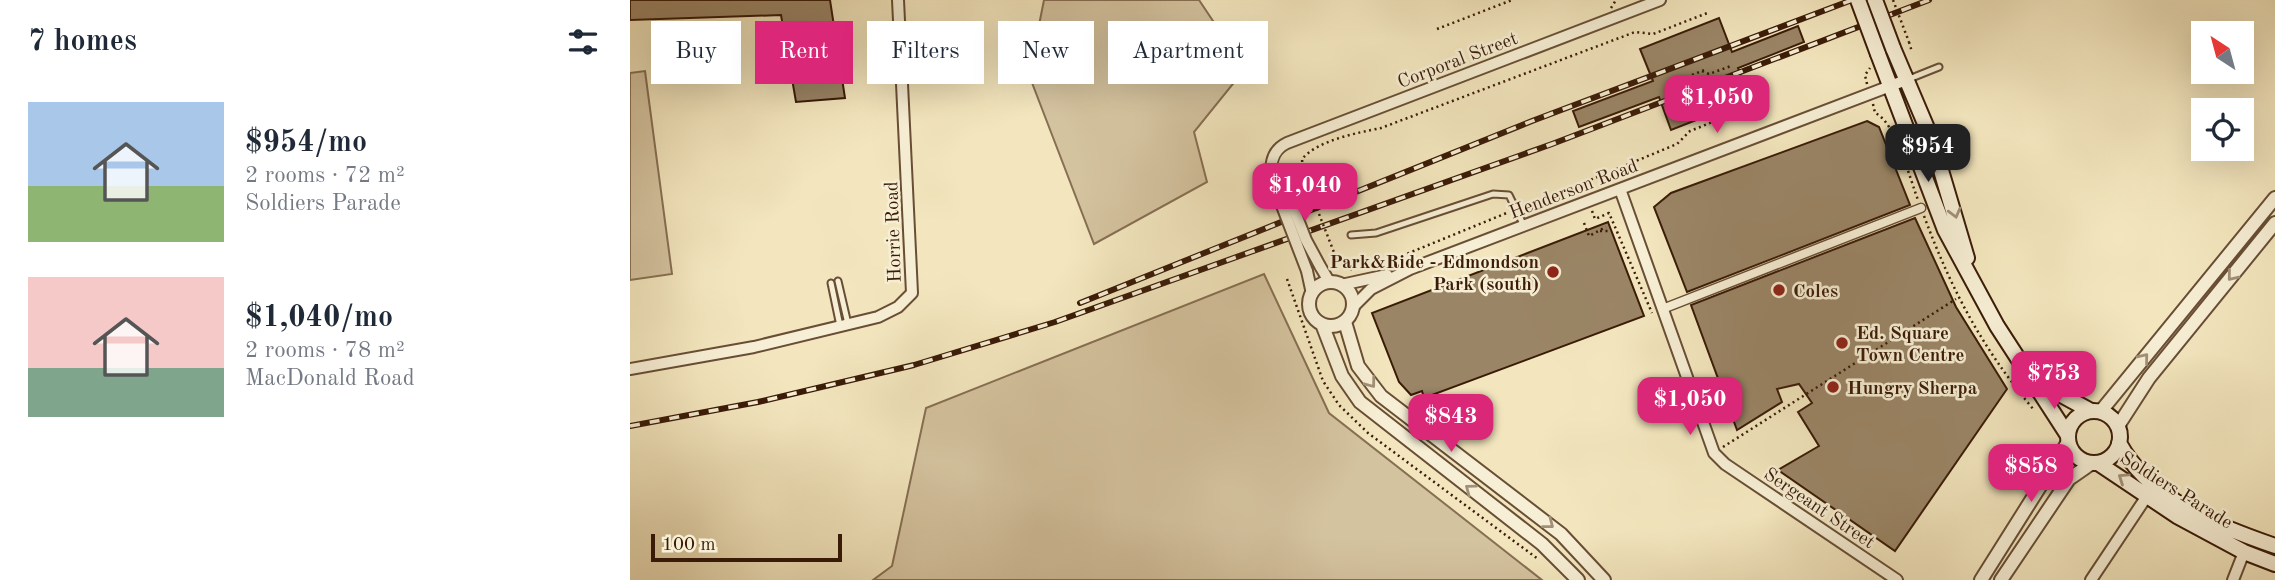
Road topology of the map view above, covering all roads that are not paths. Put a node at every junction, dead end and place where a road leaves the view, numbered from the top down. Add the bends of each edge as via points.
1 (898, 0) edge
2 (1660, 0) edge
3 (1858, 0) edge
4 (1875, 0) edge
5 (1644, 3) edge
6 (1940, 67) dead end
7 (1906, 80) junction
8 (1890, 86) junction
9 (1279, 183) junction
10 (1620, 189) junction
11 (2273, 202) edge
12 (1921, 208) dead end
13 (2275, 223) edge
14 (1524, 226) junction
15 (1351, 235) dead end
16 (1410, 269) junction
17 (1972, 280) junction
18 (838, 281) dead end
19 (831, 283) dead end
20 (1336, 284) junction
21 (1312, 295) junction
22 (1352, 308) junction
23 (1665, 308) junction
24 (1345, 321) junction
25 (1322, 324) junction
26 (844, 325) junction
27 (630, 369) edge
28 (2035, 380) junction
29 (2095, 411) junction
30 (2118, 426) junction
31 (2068, 438) junction
32 (2119, 443) junction
33 (2095, 463) junction
34 (2147, 496) junction
35 (2199, 515) junction
36 (2275, 546) edge
37 (2244, 552) junction
38 (2275, 564) edge
39 (1578, 580) edge
40 (1604, 580) edge
41 (1897, 580) edge
42 (1981, 580) edge
43 (2001, 580) edge
44 (2091, 580) edge
45 (2233, 580) edge

1 - 26 street, Horrie Road via 912,293 878,317
2 - 5 street, Corporal Street
3 - 8 main road, bridge
4 - 7 main road, bridge
5 - 9 street, Corporal Street via 1281,145 1273,158
6 - 7 lane
7 - 8 street, Henderson Road
7 -> 17 main road via 1940,163
8 - 10 street, Henderson Road
8 - 17 main road via 1945,230
9 - 20 street, bridge via 1320,266
9 - 21 street, bridge
10 - 14 street, Henderson Road
10 - 23 street
29 -> 11 street
12 - 23 street
13 -> 30 street via 2149,378
14 - 15 lane via 1509,195 1493,194 1376,233
14 - 16 street, Henderson Road
16 - 20 street, Henderson Road
16 - 22 street, Henderson Road via 1371,289
17 - 28 main road
18 - 26 lane
19 - 26 lane
20 - 21 street via 1321,285
20 - 22 street via 1352,297
21 - 25 street via 1310,309
22 - 24 street
23 - 41 street, Sergeant Street via 1676,352 1714,453
24 - 25 street via 1334,326
24 -> 40 street via 1359,366 1381,396 1561,534
39 -> 25 street via 1542,544 1371,413 1342,376
26 - 27 street, Horrie Road
28 - 29 main road
28 - 31 main road
29 - 30 main road via 2113,418
29 - 31 main road via 2074,419
30 - 32 main road
31 - 33 main road via 2077,457
31 - 42 street
32 - 33 main road via 2112,456
32 - 35 main road, Soldiers Parade via 2137,470
34 -> 33 main road, Soldiers Parade
33 - 43 street via 2069,479
34 - 37 main road, Soldiers Parade
34 - 44 street
35 - 36 main road, Soldiers Parade
35 - 37 main road via 2208,526 2241,540
37 - 38 main road, Soldiers Parade
37 - 45 street

